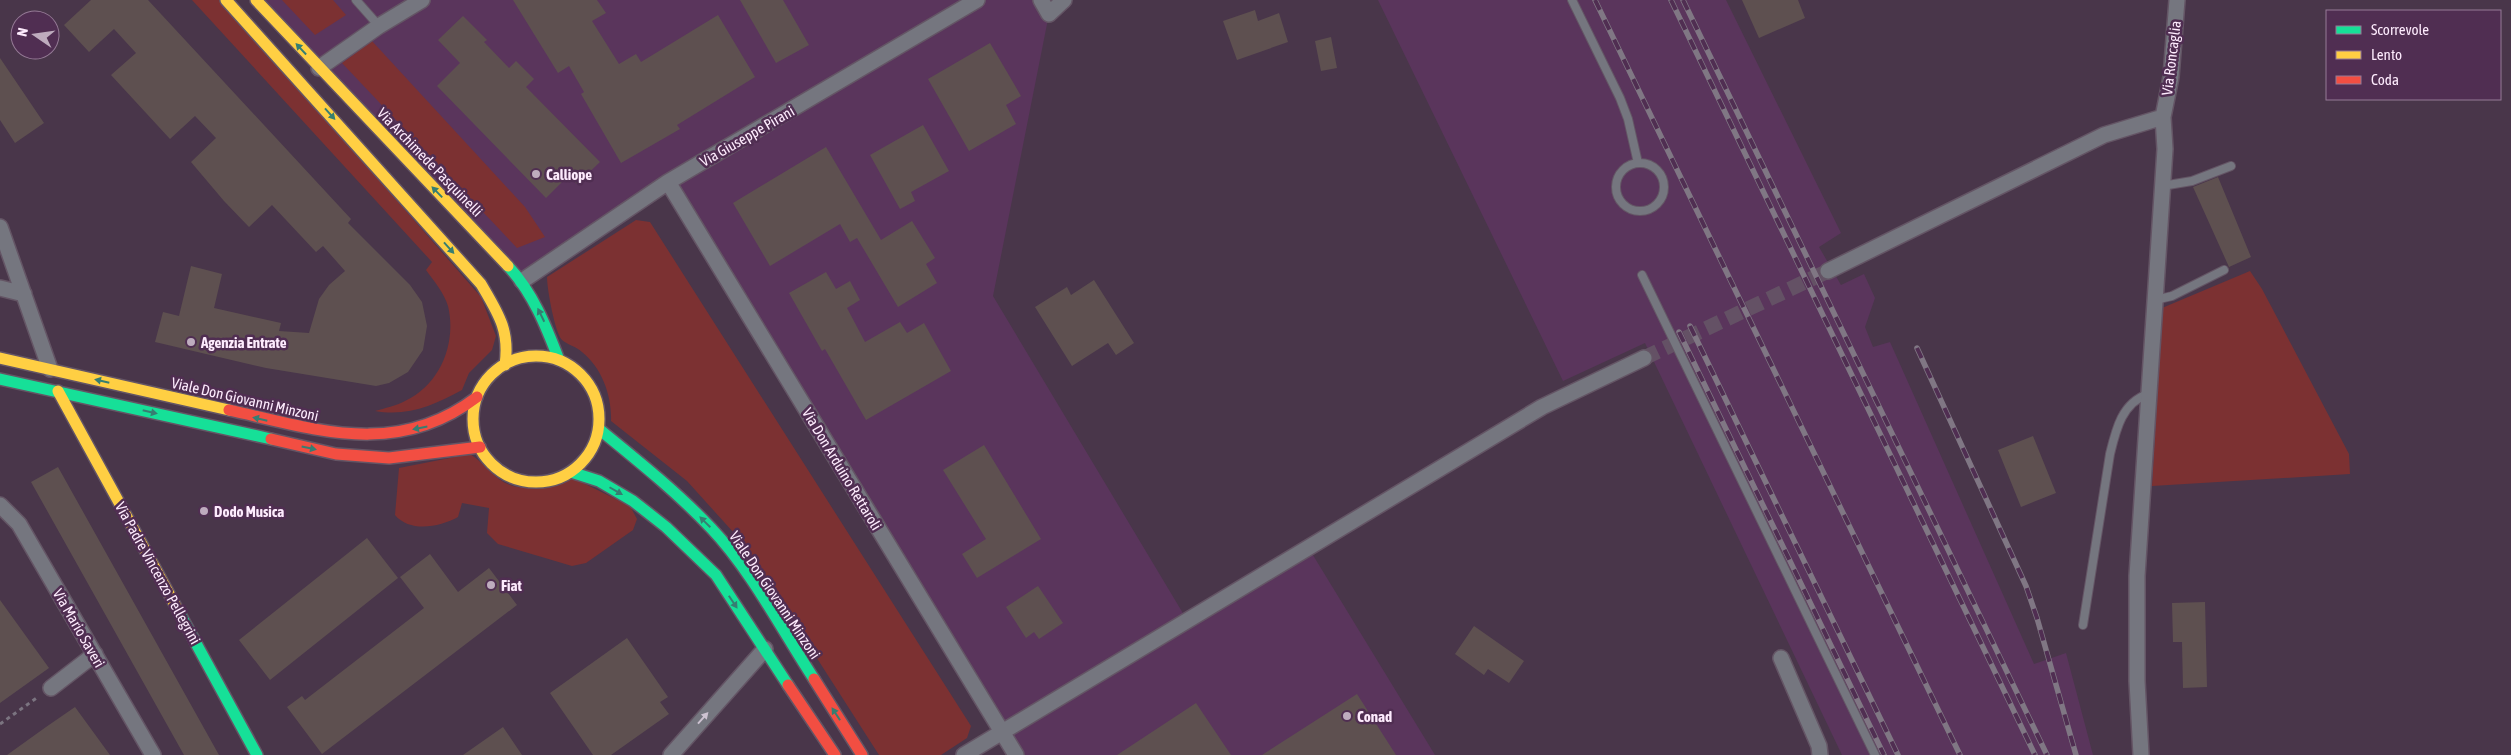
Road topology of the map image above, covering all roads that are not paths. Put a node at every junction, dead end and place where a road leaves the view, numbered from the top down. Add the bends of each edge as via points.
1 (226, 0) edge
2 (256, 0) edge
3 (356, 0) edge
4 (422, 0) edge
5 (977, 0) edge
6 (1041, 0) edge
7 (1064, 0) edge
8 (1572, 0) edge
9 (2177, 0) edge
10 (379, 26) junction
11 (320, 68) junction
12 (2163, 117) junction
13 (1638, 163) junction
14 (2231, 166) dead end
15 (668, 182) junction
16 (2162, 186) junction
17 (0, 227) edge
18 (2224, 270) dead end
19 (1828, 271) tunnel mouth
20 (1642, 275) dead end
21 (522, 281) junction
22 (0, 288) edge
23 (24, 294) junction
24 (2154, 300) junction
25 (0, 358) edge
26 (1644, 358) tunnel mouth
27 (559, 360) junction
28 (504, 365) junction
29 (50, 369) junction
30 (0, 378) edge
31 (58, 391) junction
32 (2148, 394) junction
33 (477, 397) junction
34 (599, 429) junction
35 (480, 447) junction
36 (571, 472) junction
37 (0, 506) edge
38 (2083, 625) dead end
39 (765, 649) junction
40 (95, 654) junction
41 (1781, 658) dead end
42 (51, 688) road end
43 (1002, 732) junction
44 (153, 755) edge
45 (257, 755) edge
46 (671, 755) edge
47 (835, 755) edge
48 (862, 755) edge
49 (964, 755) edge
50 (1016, 755) edge
51 (1820, 755) edge
52 (1875, 755) edge
53 (2142, 755) edge

1 -> 28 main road via 481,284 503,320 508,344
11 -> 2 main road, Via Archimede Pasquinelli
3 - 10 lane
4 - 10 street
5 - 15 street, Via Giuseppe Pirani
6 - 7 street via 1049,14
8 - 13 lane via 1620,98
9 - 12 street, Via Roncaglia via 2171,77
10 - 11 street
21 -> 11 main road, Via Archimede Pasquinelli
12 - 16 street, Via Roncaglia
12 - 19 street via 2104,136
13 - 13 lane via 1623,170 1616,185 1620,201 1626,207 1642,211 1657,204 1663,181 1654,168
14 - 16 lane via 2192,181
15 - 21 street, Via Giuseppe Pirani
15 - 43 street, Via Don Arduino Rettaroli
16 - 24 street, Via Roncaglia
17 - 23 street
18 - 24 lane via 2172,296
20 - 52 lane
27 -> 21 main road, Via Archimede Pasquinelli via 542,316
22 - 23 street
23 - 29 street
24 - 32 street, Via Roncaglia
25 - 29 main road, Viale Don Giovanni Minzoni
26 - 43 street via 1542,407
27 - 28 main road, Viale Don Giovanni Minzoni via 532,356
27 - 34 main road, Viale Don Giovanni Minzoni via 578,372 591,388 599,408
28 - 33 main road, Viale Don Giovanni Minzoni via 488,379
33 -> 29 main road, Viale Don Giovanni Minzoni via 459,413 432,426 394,434 359,435 288,425
30 - 31 main road
31 -> 35 main road via 336,454 389,458
31 - 45 main road, Via Padre Vincenzo Pellegrini
32 - 38 lane via 2127,406 2115,434
32 - 53 street, Via Roncaglia via 2137,605 2137,681
33 - 35 main road, Viale Don Giovanni Minzoni via 473,422
34 - 36 main road, Viale Don Giovanni Minzoni via 589,454
48 -> 34 main road, Viale Don Giovanni Minzoni via 740,564 717,535 681,499
35 - 36 main road, Viale Don Giovanni Minzoni via 492,465 523,481 552,481
36 -> 39 main road via 599,481 633,501 666,527 716,575
37 - 40 street, Via Mario Saveri via 19,524
46 -> 39 street
39 - 47 main road
40 - 42 street
40 - 44 street, Via Mario Saveri
41 - 51 street
43 - 49 street
43 - 50 street, Via Don Arduino Rettaroli

